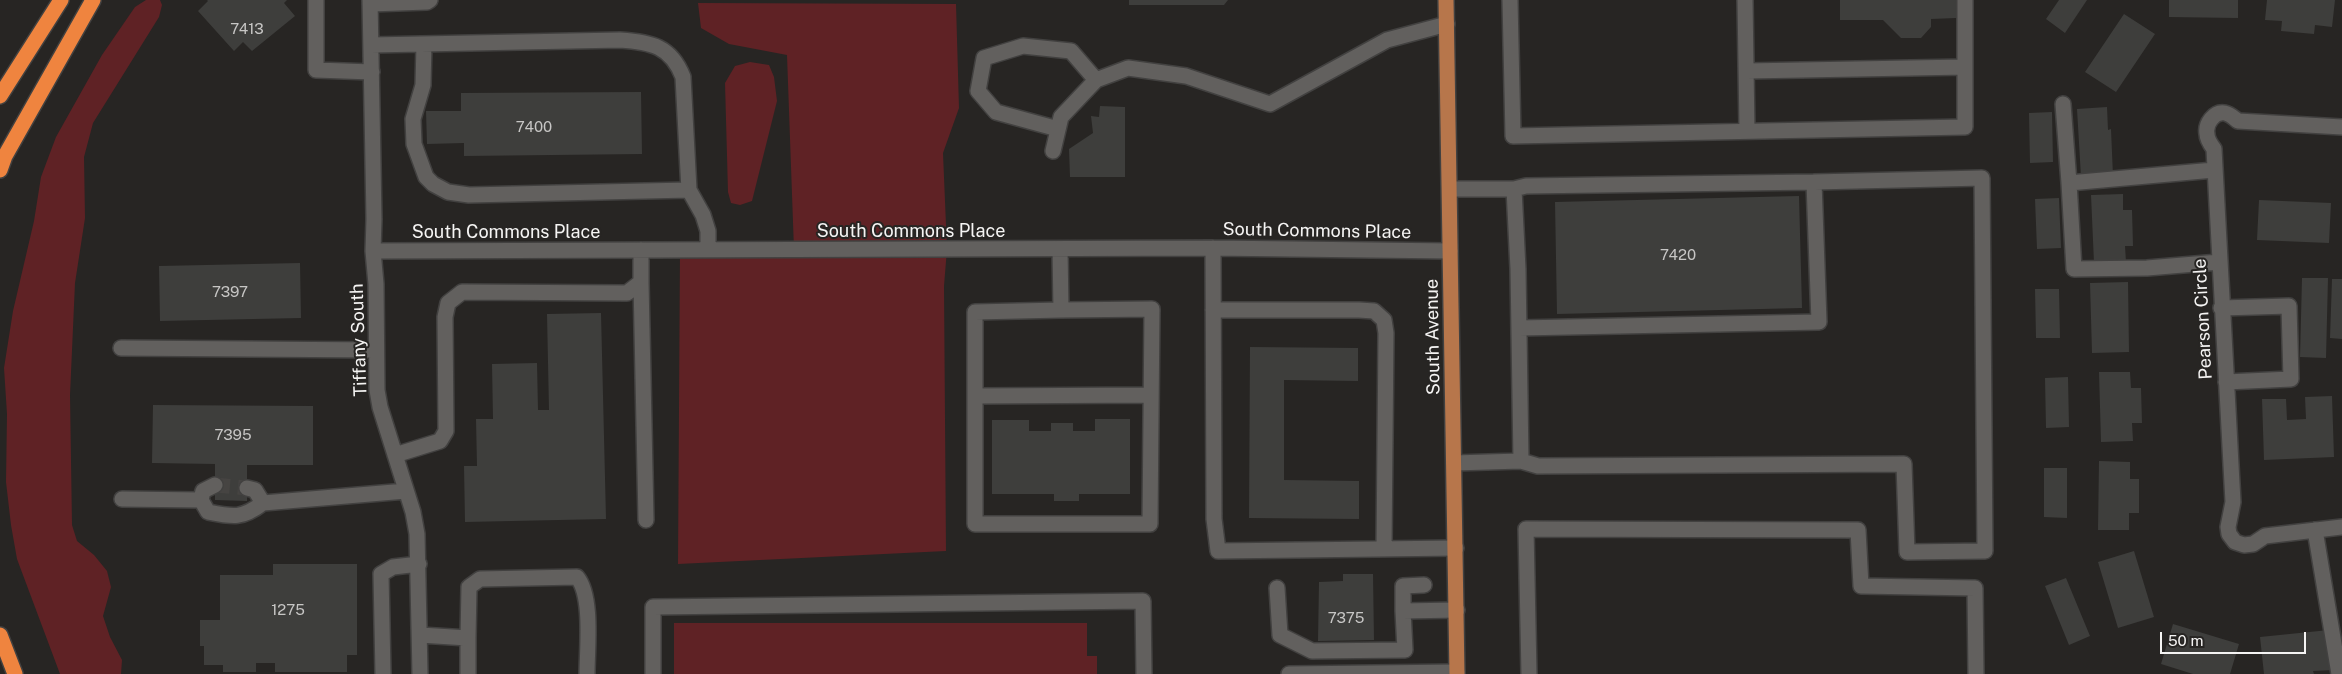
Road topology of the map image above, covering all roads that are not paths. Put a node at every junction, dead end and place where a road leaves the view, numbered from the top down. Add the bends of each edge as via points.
1 (60, 0) edge
2 (92, 0) edge
3 (316, 0) edge
4 (430, 0) edge
5 (1446, 0) edge
6 (1510, 0) edge
7 (1745, 0) edge
8 (1965, 0) edge
9 (370, 2) edge
10 (1447, 24) junction
11 (424, 44) junction
12 (371, 45) junction
13 (1965, 67) junction
14 (1746, 71) junction
15 (372, 72) junction
16 (1096, 80) junction
17 (0, 96) edge
18 (2063, 104) dead end
19 (2342, 128) edge
20 (1058, 129) junction
21 (1747, 131) junction
22 (1053, 151) dead end
23 (0, 170) edge
24 (2214, 170) junction
25 (1814, 182) junction
26 (2069, 183) junction
27 (1450, 188) junction
28 (689, 190) junction
29 (1514, 190) junction
30 (1213, 248) junction
31 (1060, 249) junction
32 (641, 250) junction
33 (708, 250) junction
34 (372, 251) junction
35 (1450, 251) junction
36 (2219, 262) junction
37 (641, 282) junction
38 (2222, 308) junction
39 (1061, 310) junction
40 (1213, 310) junction
41 (1519, 328) junction
42 (121, 348) dead end
43 (376, 350) junction
44 (2226, 382) junction
45 (1151, 394) junction
46 (975, 396) junction
47 (395, 455) junction
48 (1521, 461) junction
49 (1454, 462) junction
50 (214, 485) dead end
51 (247, 488) tunnel mouth
52 (406, 491) junction
53 (122, 499) dead end
54 (201, 500) junction
55 (263, 503) junction
56 (646, 520) dead end
57 (2342, 527) edge
58 (2316, 530) junction
59 (1456, 548) junction
60 (1384, 549) junction
61 (419, 564) junction
62 (1424, 585) dead end
63 (1278, 588) dead end
64 (1457, 610) junction
65 (1403, 611) junction
66 (420, 634) junction
67 (0, 635) edge
68 (468, 638) junction
69 (1457, 673) edge
70 (15, 674) edge
71 (383, 674) edge
72 (420, 674) edge
73 (468, 674) edge
74 (587, 674) edge
75 (653, 674) edge
76 (1144, 674) edge
77 (1289, 674) edge
78 (1529, 674) edge
79 (1976, 674) edge
80 (2339, 674) edge

1 - 17 highway
2 - 23 highway
3 - 15 street via 316,70
4 - 9 street
5 - 10 main road, South Avenue
6 - 21 street via 1513,136
7 - 14 street
8 - 13 street
9 - 12 street, Tiffany South
10 - 16 street via 1387,40 1270,104 1186,76 1128,68
10 - 27 main road, South Avenue
11 - 12 street
11 - 28 street via 620,40 642,42 666,52 676,60 683,77
11 - 28 street via 422,85 413,118 414,144 426,176 433,184 448,192 469,195
12 - 15 street, Tiffany South
13 - 14 street
13 - 21 street via 1965,127
14 - 21 street
15 - 34 street, Tiffany South
16 - 20 street via 1061,117
16 - 20 street via 1071,52 1023,46 984,58 978,91 996,112
18 - 26 street
19 - 24 street, Pearson Circle via 2238,121 2227,113 2220,113 2212,118 2206,135 2214,149
20 - 22 street
24 - 26 street
24 - 36 street, Pearson Circle
25 - 29 street via 1526,186
25 - 41 street via 1819,322
25 - 48 street via 1982,178 1985,551 1908,552 1904,464 1538,466
26 - 36 street via 2074,268 2147,268
27 - 29 street
27 - 35 main road, South Avenue
28 - 33 street via 703,215 708,231
29 - 41 street
30 - 31 street, South Commons Place
30 - 35 street, South Commons Place
30 - 40 street
31 - 33 street, South Commons Place
31 - 39 street
32 - 33 street, South Commons Place
32 - 34 street, South Commons Place
32 - 37 street
34 - 43 street, Tiffany South via 376,284
35 - 49 main road, South Avenue
36 - 38 street, Pearson Circle
37 - 47 street via 627,293 462,292 448,303 445,317 446,431 440,441
37 - 56 street
38 - 44 street, Pearson Circle
38 - 44 street via 2289,306 2291,379
39 - 45 street via 1152,309
39 - 46 street via 975,312
40 - 60 street via 1359,310 1374,311 1384,320
40 - 60 street via 1214,519 1218,551
41 - 48 street
42 - 43 street
43 - 47 street, Tiffany South via 380,408
44 - 58 street, Pearson Circle via 2232,502 2229,534 2244,546 2265,536
45 - 46 street
45 - 46 street via 1150,524 975,524
47 - 52 street, Tiffany South
48 - 49 street
49 - 59 main road, South Avenue
50 - 54 street via 203,491
51 - 55 street via 256,490
52 - 55 street
52 - 61 street, Tiffany South via 417,534
53 - 54 street
54 - 55 street via 208,512 231,516 248,514
57 - 58 street, Pearson Circle
58 - 80 street
59 - 60 street
59 - 64 main road, South Avenue
61 - 66 street, Tiffany South
61 - 71 street via 393,567 381,574
62 - 65 street via 1403,586
63 - 65 street via 1280,635 1312,651 1405,650
64 - 65 street
64 - 69 main road, South Avenue
66 - 68 street
66 - 72 street, Tiffany South
67 - 70 highway
68 - 73 street
68 - 74 street via 469,587 480,579 577,577 583,584 586,599
69 - 77 street
75 - 76 street via 653,607 1143,600
78 - 79 street via 1526,529 1858,530 1861,586 1975,588

